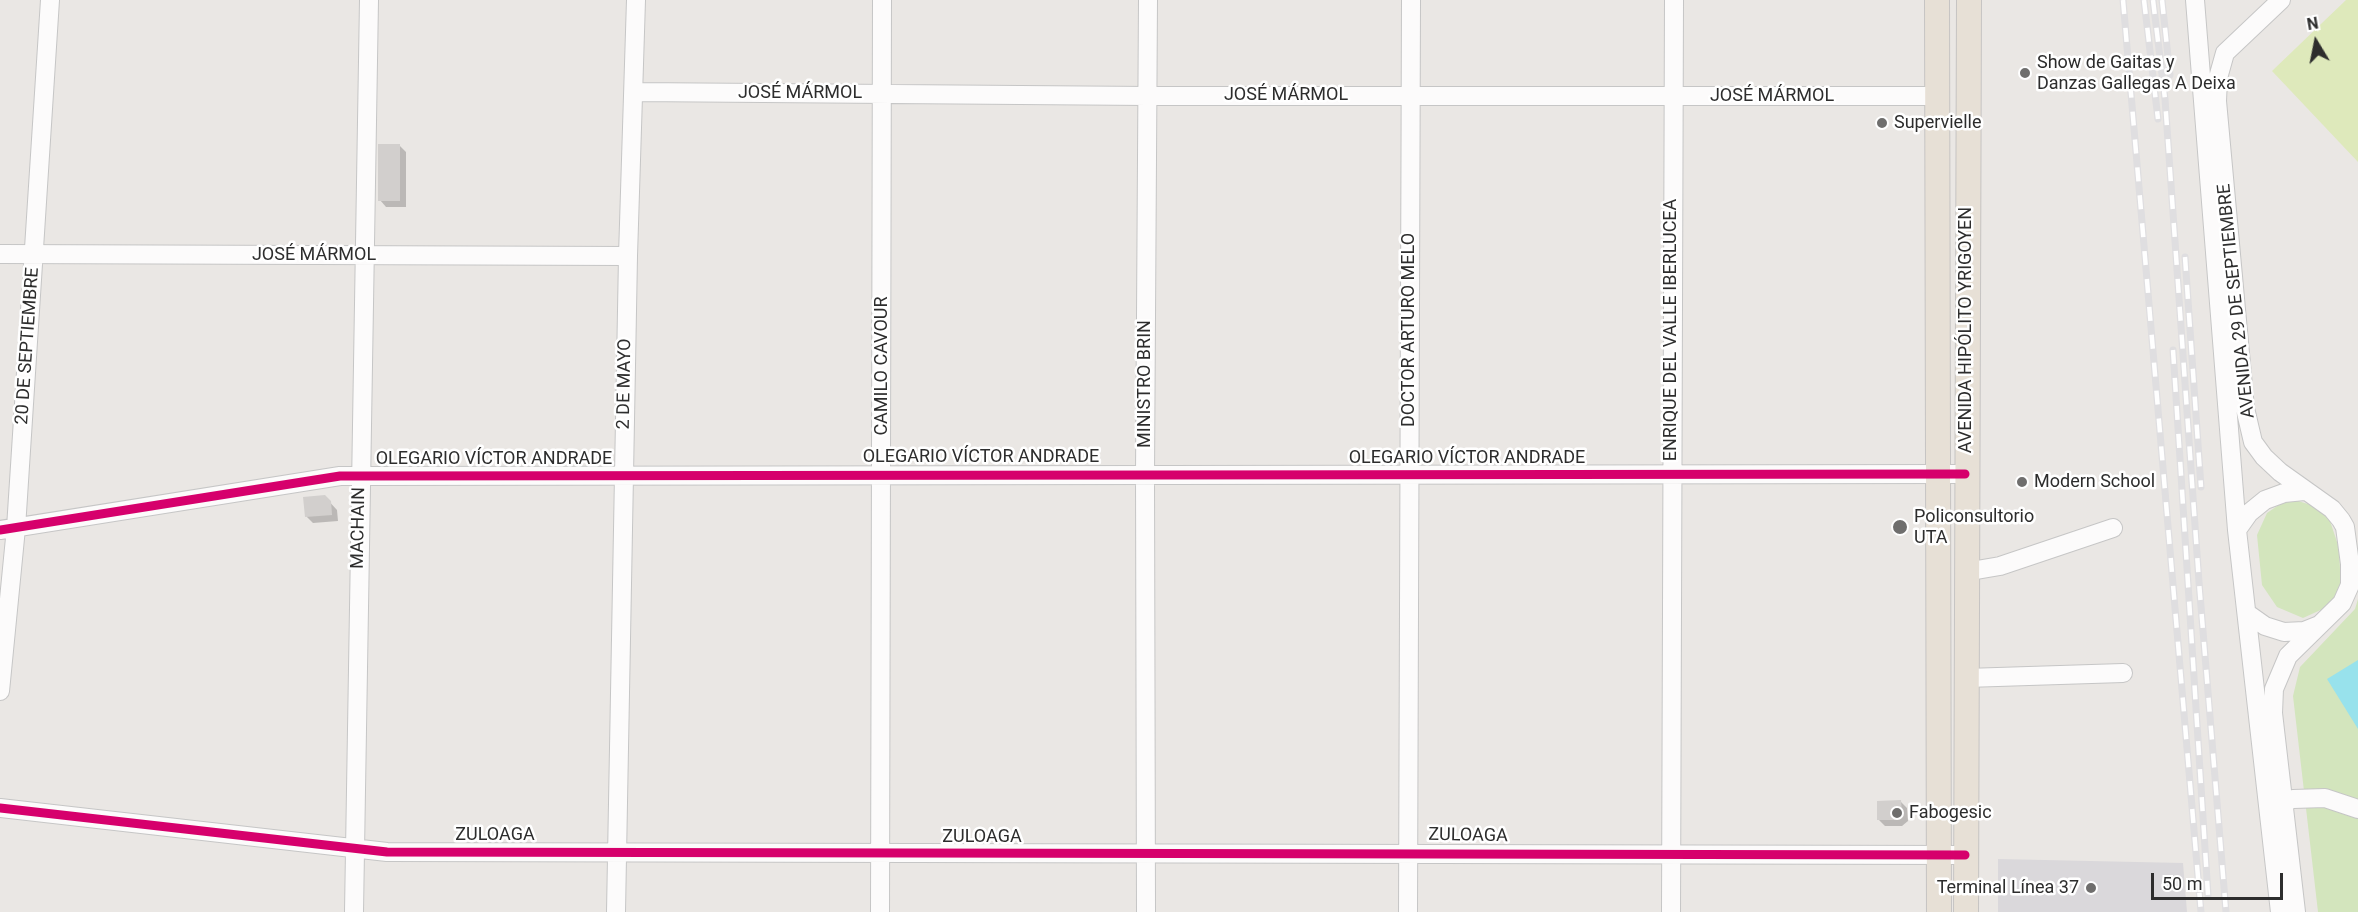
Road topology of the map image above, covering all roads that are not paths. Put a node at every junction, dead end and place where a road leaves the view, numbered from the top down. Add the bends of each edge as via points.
1 (50, 0) edge
2 (369, 0) edge
3 (636, 0) edge
4 (882, 0) edge
5 (1148, 0) edge
6 (1411, 0) edge
7 (1674, 0) edge
8 (1937, 0) edge
9 (1969, 0) edge
10 (2195, 0) edge
11 (2281, 0) edge
12 (2197, 29) junction
13 (2225, 53) junction
14 (635, 92) junction
15 (883, 93) junction
16 (1411, 94) junction
17 (1672, 95) junction
18 (1148, 96) junction
19 (1938, 96) junction
20 (0, 254) edge
21 (34, 254) junction
22 (364, 256) junction
23 (628, 256) junction
24 (882, 473) junction
25 (1408, 473) junction
26 (1937, 473) junction
27 (1145, 474) junction
28 (1965, 474) junction
29 (624, 475) junction
30 (1671, 475) junction
31 (360, 476) junction
32 (2304, 491) junction
33 (2113, 528) dead end
34 (8, 529) edge
35 (2238, 530) junction
36 (1965, 572) junction
37 (2248, 614) junction
38 (2324, 624) junction
39 (2123, 673) dead end
40 (1966, 678) junction
41 (0, 691) edge
42 (2284, 802) junction
43 (0, 808) edge
44 (2358, 809) edge
45 (356, 850) junction
46 (616, 851) junction
47 (1408, 852) junction
48 (880, 853) junction
49 (1145, 854) junction
50 (1671, 855) junction
51 (1965, 855) junction
52 (1938, 856) junction
53 (354, 912) edge
54 (616, 912) edge
55 (880, 912) edge
56 (1146, 912) edge
57 (1408, 912) edge
58 (1671, 912) edge
59 (1939, 912) edge
60 (1966, 912) edge
61 (2280, 912) edge
62 (2296, 912) edge

1 - 21 street, 20 DE SEPTIEMBRE
2 - 22 street, MACHAIN
3 - 14 street, 2 DE MAYO
4 - 15 street, CAMILO CAVOUR
5 - 18 street, MINISTRO BRIN
6 - 16 street, DOCTOR ARTURO MELO
7 - 17 street, ENRIQUE DEL VALLE IBERLUCEA
8 - 19 main road, AVENIDA HIPÓLITO YRIGOYEN
9 - 28 main road, AVENIDA HIPÓLITO YRIGOYEN
10 - 12 street, AVENIDA 29 DE SEPTIEMBRE
11 - 13 street
12 - 13 street via 2206,44
12 - 35 street, AVENIDA 29 DE SEPTIEMBRE
13 - 32 street, AVENIDA 29 DE SEPTIEMBRE via 2217,101 2245,408 2253,442 2264,457
14 - 15 street, JOSÉ MÁRMOL
14 - 23 street, 2 DE MAYO
15 - 18 street, JOSÉ MÁRMOL
15 - 24 street, CAMILO CAVOUR
16 - 17 street, JOSÉ MÁRMOL
16 - 18 street, JOSÉ MÁRMOL
16 - 25 street, DOCTOR ARTURO MELO
17 - 19 street, JOSÉ MÁRMOL
17 - 30 street, ENRIQUE DEL VALLE IBERLUCEA
18 - 27 street, MINISTRO BRIN
19 - 26 main road, AVENIDA HIPÓLITO YRIGOYEN
20 - 21 street, JOSÉ MÁRMOL
21 - 22 street, JOSÉ MÁRMOL
21 - 34 street, 20 DE SEPTIEMBRE
22 - 23 street, JOSÉ MÁRMOL
22 - 31 street, MACHAIN
23 - 29 street, 2 DE MAYO
24 - 27 street, OLEGARIO VÍCTOR ANDRADE
24 - 29 street, OLEGARIO VÍCTOR ANDRADE
24 - 48 street, CAMILO CAVOUR
25 - 27 street, OLEGARIO VÍCTOR ANDRADE
25 - 30 street, OLEGARIO VÍCTOR ANDRADE
25 - 47 street, DOCTOR ARTURO MELO
26 - 28 street, OLEGARIO VÍCTOR ANDRADE
26 - 30 street, OLEGARIO VÍCTOR ANDRADE
26 - 52 main road, AVENIDA HIPÓLITO YRIGOYEN
27 - 49 street, MINISTRO BRIN
28 - 36 main road, AVENIDA HIPÓLITO YRIGOYEN
29 - 31 street, OLEGARIO VÍCTOR ANDRADE
29 - 46 street, 2 DE MAYO
30 - 50 street, ENRIQUE DEL VALLE IBERLUCEA
31 - 34 street, OLEGARIO VÍCTOR ANDRADE
31 - 45 street, MACHAIN
32 - 35 street via 2265,500 2249,513
32 - 38 street, AVENIDA 29 DE SEPTIEMBRE via 2332,509 2345,527 2350,585 2342,603
33 - 36 street via 2000,566
34 - 41 street, 20 DE SEPTIEMBRE
35 - 37 street, AVENIDA 29 DE SEPTIEMBRE
36 - 40 main road, AVENIDA HIPÓLITO YRIGOYEN
37 - 38 street via 2265,626 2284,632
37 - 61 street, AVENIDA 29 DE SEPTIEMBRE
38 - 42 street, AVENIDA 29 DE SEPTIEMBRE via 2288,656 2274,689 2273,713
39 - 40 street
40 - 51 main road, AVENIDA HIPÓLITO YRIGOYEN
42 - 44 street via 2325,798
42 - 62 street, AVENIDA 29 DE SEPTIEMBRE
43 - 45 street, ZULOAGA
45 - 46 street, ZULOAGA
45 - 53 street, MACHAIN
46 - 48 street, ZULOAGA
46 - 54 street, 2 DE MAYO
47 - 49 street, ZULOAGA
47 - 50 street, ZULOAGA
47 - 57 street, DOCTOR ARTURO MELO
48 - 49 street, ZULOAGA
48 - 55 street, CAMILO CAVOUR
49 - 56 street, MINISTRO BRIN
50 - 52 street, ZULOAGA
50 - 58 street, ENRIQUE DEL VALLE IBERLUCEA
51 - 52 street, ZULOAGA
51 - 60 main road, AVENIDA HIPÓLITO YRIGOYEN
52 - 59 main road, AVENIDA HIPÓLITO YRIGOYEN

